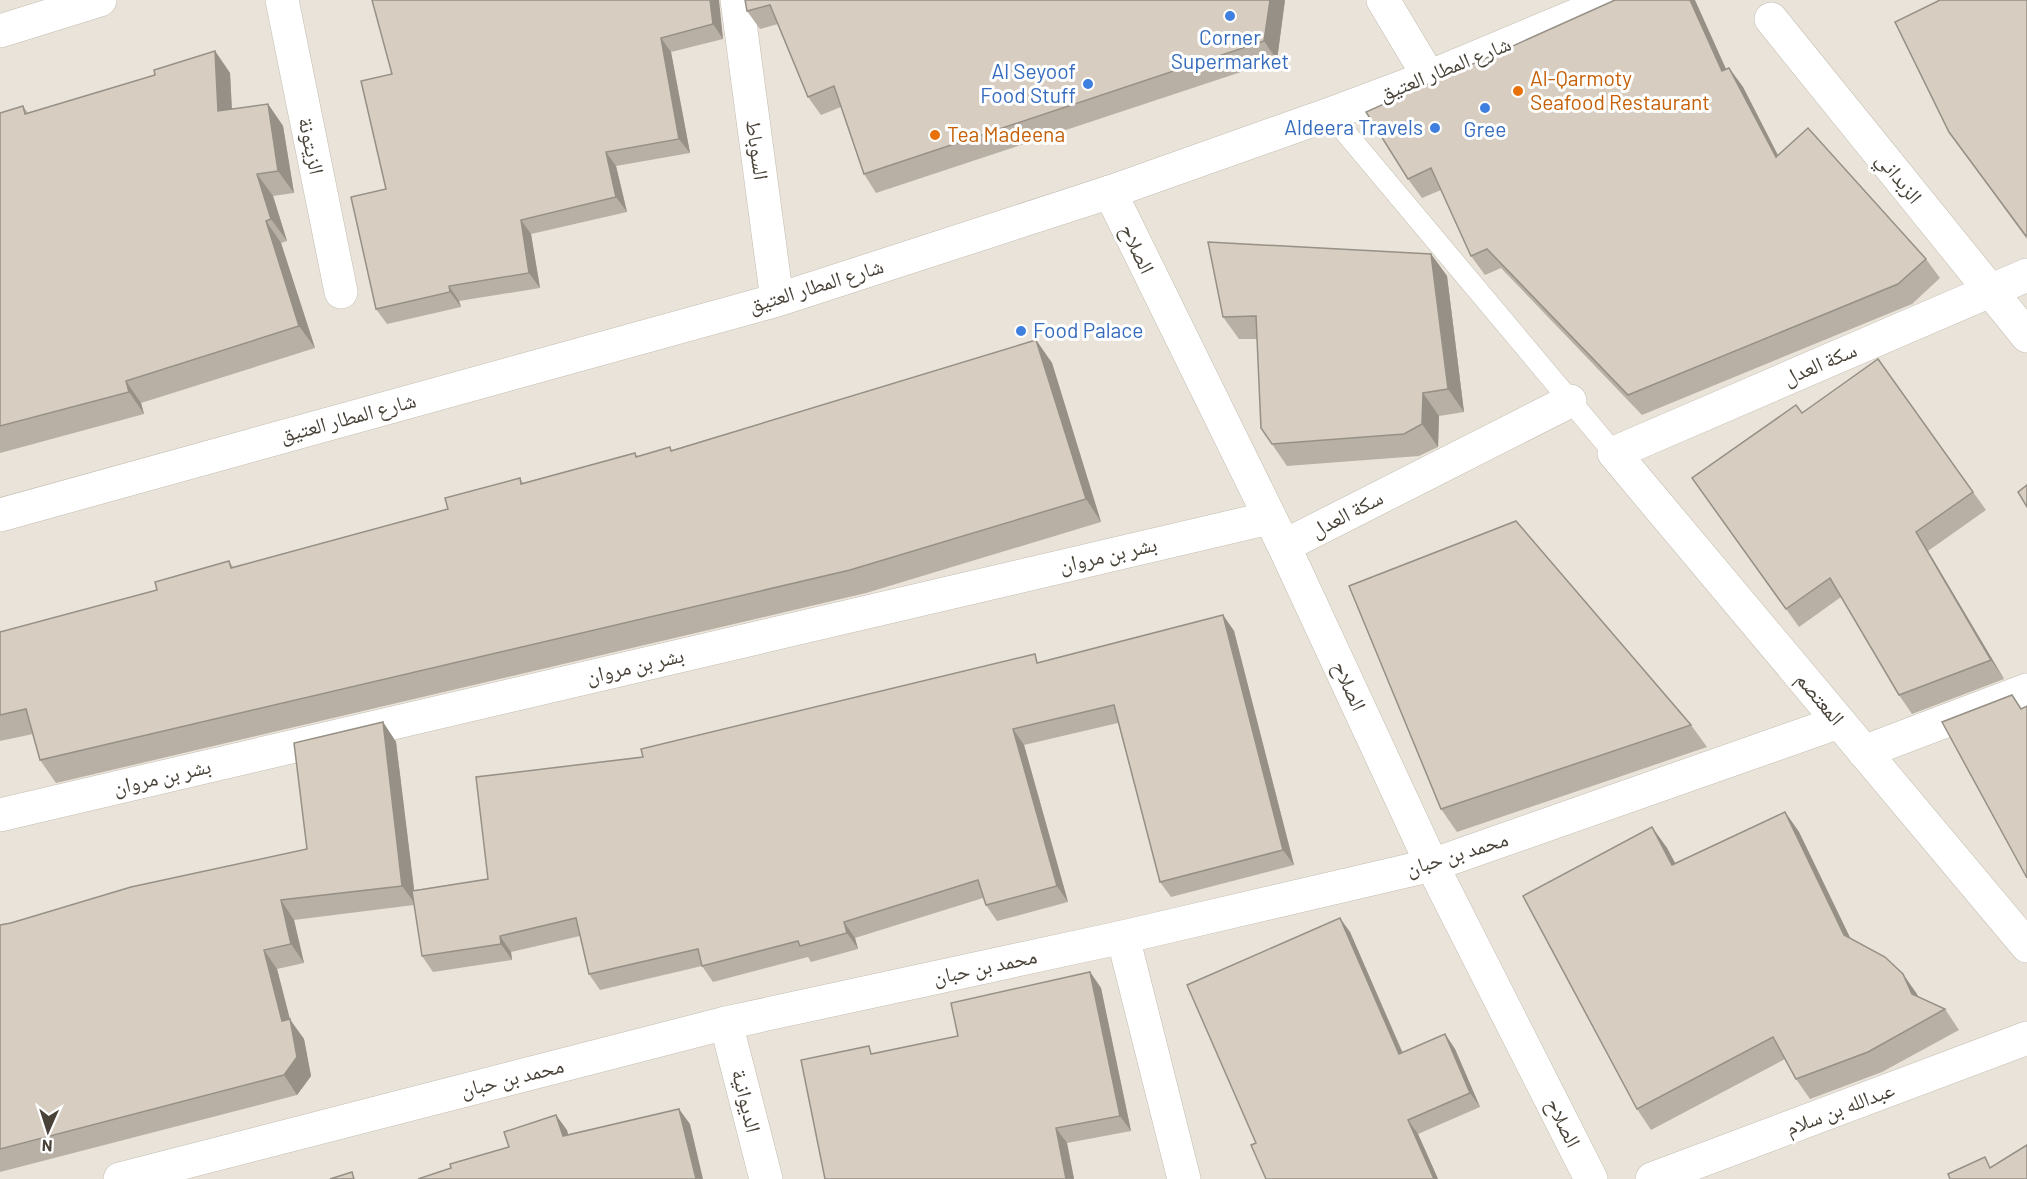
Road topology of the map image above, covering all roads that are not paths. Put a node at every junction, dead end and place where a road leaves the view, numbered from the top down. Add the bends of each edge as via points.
1 (100, 0) edge
2 (282, 0) edge
3 (737, 0) edge
4 (1383, 0) edge
5 (1613, 0) edge
6 (1771, 19) dead end
7 (0, 31) edge
8 (1429, 77) junction
9 (1330, 114) junction
10 (1110, 192) junction
11 (2027, 275) edge
12 (1990, 291) junction
13 (341, 292) dead end
14 (777, 300) junction
15 (2027, 336) edge
16 (1570, 401) junction
17 (1614, 453) junction
18 (0, 515) edge
19 (1269, 518) junction
20 (1284, 546) junction
21 (2027, 690) edge
22 (1839, 722) junction
23 (1864, 752) junction
24 (0, 815) edge
25 (1432, 865) junction
26 (1124, 937) junction
27 (2027, 946) edge
28 (726, 1023) junction
29 (2027, 1038) edge
30 (120, 1179) edge
31 (766, 1179) edge
32 (1184, 1179) edge
33 (1591, 1179) edge
34 (1652, 1179) edge

1 - 7 street
2 - 13 street, الزيتونة
3 - 14 street, السوباط
4 - 8 street
5 - 8 street, شارع المطار العتيق
6 - 12 street, الزبداني
8 - 9 street, شارع المطار العتيق
9 - 10 street, شارع المطار العتيق
9 - 16 lane
10 - 14 street, شارع المطار العتيق
10 - 19 street, الصلاح
11 - 12 street, سكة العدل
12 - 15 street, الزبداني
12 - 17 street, سكة العدل
14 - 18 street, شارع المطار العتيق
16 - 17 lane
16 - 20 street, سكة العدل
17 - 22 street, المعتصم
19 - 20 street, الصلاح
19 - 24 street, بشر بن مروان
20 - 25 street, الصلاح
21 - 23 street
22 - 23 street, المعتصم
22 - 25 street, محمد بن حبان
23 - 27 street, المعتصم
25 - 26 street, محمد بن حبان
25 - 33 street, الصلاح
26 - 28 street, محمد بن حبان
26 - 32 street
28 - 30 street, محمد بن حبان
28 - 31 street, الديوانية
29 - 34 street, عبدالله بن سلام

